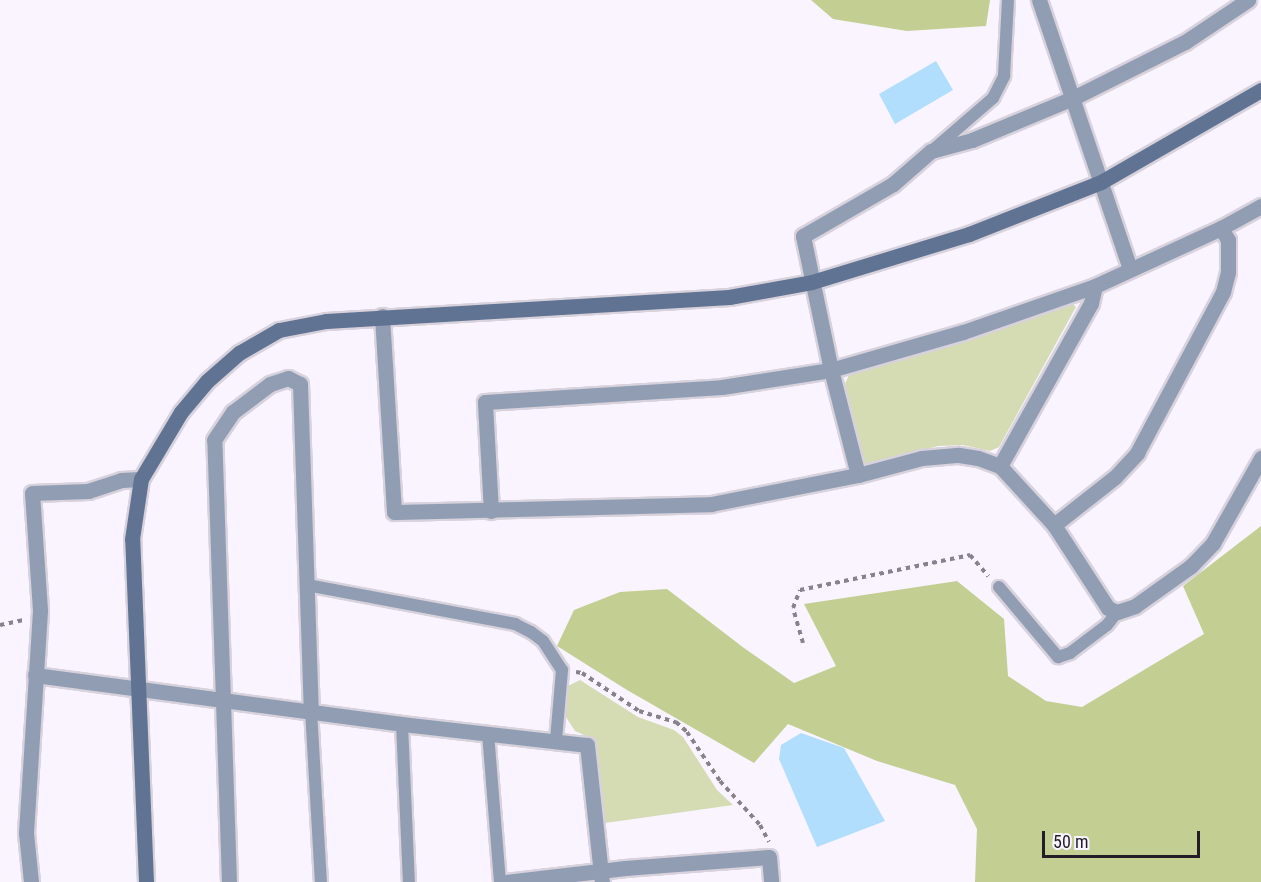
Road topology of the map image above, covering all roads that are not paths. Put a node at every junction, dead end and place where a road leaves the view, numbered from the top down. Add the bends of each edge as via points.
1 (1008, 0) edge
2 (1039, 0) edge
3 (1248, 0) edge
4 (1261, 90) edge
5 (1073, 98) junction
6 (931, 151) junction
7 (1101, 183) junction
8 (1261, 206) edge
9 (1221, 228) junction
10 (1130, 269) junction
11 (812, 282) junction
12 (1095, 286) junction
13 (382, 316) junction
14 (831, 370) junction
15 (1261, 458) edge
16 (1000, 466) junction
17 (858, 475) junction
18 (141, 479) junction
19 (491, 511) junction
20 (1054, 525) junction
21 (307, 585) junction
22 (999, 587) road end
23 (1117, 612) junction
24 (35, 675) junction
25 (137, 690) junction
26 (221, 698) junction
27 (311, 710) junction
28 (402, 724) junction
29 (488, 734) junction
30 (556, 740) junction
31 (601, 877) edge
32 (31, 882) edge
33 (146, 882) edge
34 (229, 882) edge
35 (321, 882) edge
36 (409, 882) edge
37 (500, 882) edge
38 (506, 882) edge
39 (771, 882) edge

1 - 6 lane via 1004,76 993,98
2 - 5 street
3 - 5 street via 1185,42
4 - 7 street
5 - 6 street via 972,140
5 - 7 street
6 - 11 street via 893,184 803,236
7 - 10 street
7 - 11 street via 969,234
8 - 9 street
9 - 10 street
9 - 20 street via 1228,240 1228,272 1223,292 1137,453 1115,477
10 - 12 street
11 - 13 street via 729,297
11 - 14 street
12 - 14 street via 963,332
12 - 16 street via 1091,303
13 - 18 street via 279,330 239,353 207,381 181,412
13 - 19 street via 394,512
14 - 17 street
14 - 19 street via 722,387 485,402
15 - 23 street via 1213,543 1191,566 1135,606
16 - 17 street via 959,455 922,458
16 - 20 street
17 - 19 street via 711,504
18 - 24 street via 121,480 88,491 32,493 40,610
18 - 25 street via 132,539
20 - 23 street via 1108,608
21 - 26 street via 300,384 288,378 270,384 233,412 213,440
21 - 27 street
21 - 30 lane via 515,624 543,641 562,670
22 - 23 lane via 1058,657 1070,653 1107,625
24 - 25 street
24 - 32 street via 26,833
25 - 26 street
25 - 33 street
26 - 27 street
26 - 34 street
27 - 28 street
27 - 35 lane
28 - 29 street
28 - 36 lane
29 - 30 street
29 - 37 lane
30 - 31 street via 587,745
31 - 38 street
31 - 39 street via 769,857

